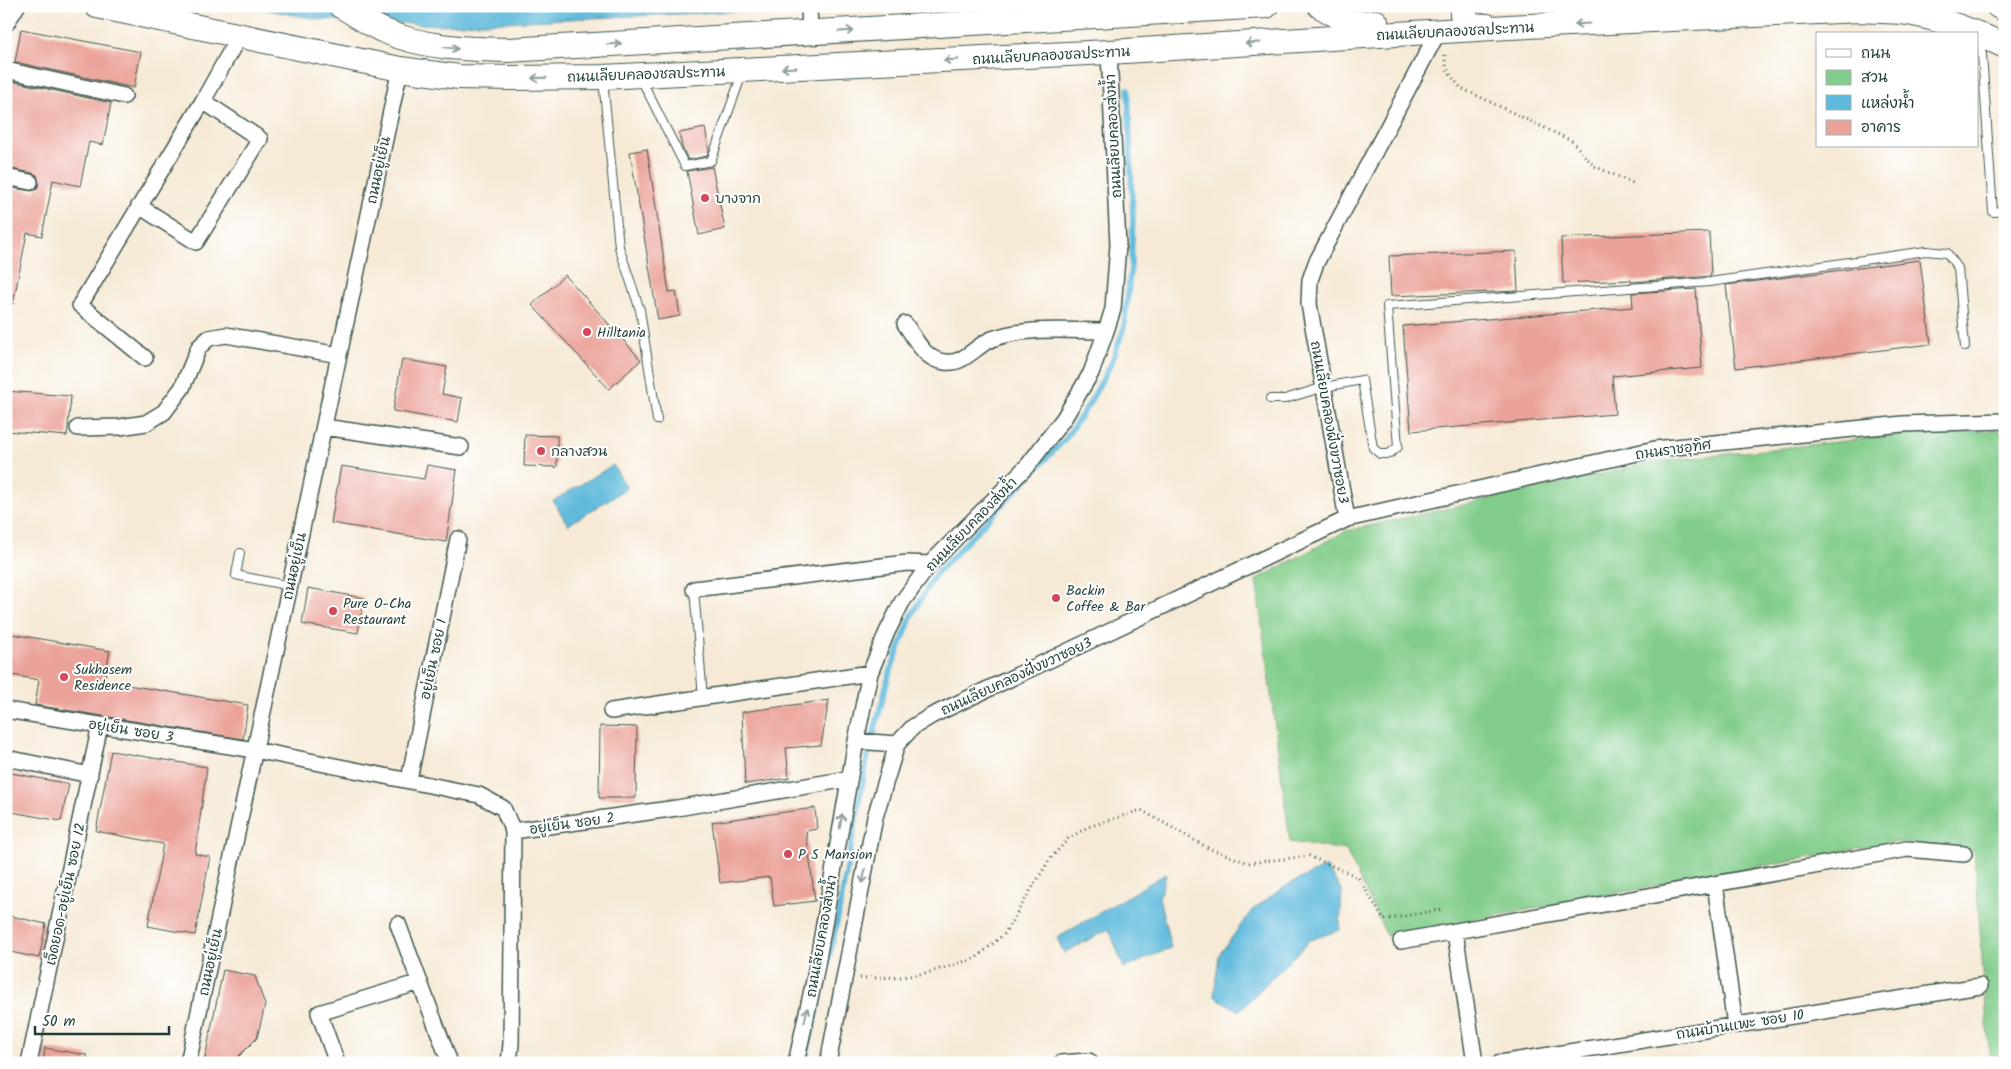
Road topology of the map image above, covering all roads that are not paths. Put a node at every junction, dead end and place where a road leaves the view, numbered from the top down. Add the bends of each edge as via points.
1 (17, 6) edge
2 (97, 6) edge
3 (341, 6) edge
4 (809, 6) edge
5 (1266, 6) edge
6 (1320, 6) edge
7 (1467, 6) edge
8 (1998, 6) edge
9 (2005, 9) edge
10 (6, 24) edge
11 (1509, 27) junction
12 (1443, 31) junction
13 (1972, 32) edge
14 (810, 33) junction
15 (1408, 33) junction
16 (1978, 34) edge
17 (1981, 35) junction
18 (239, 36) junction
19 (2005, 46) edge
20 (1109, 52) junction
21 (400, 69) junction
22 (6, 70) edge
23 (743, 70) junction
24 (639, 75) junction
25 (603, 77) junction
26 (124, 96) dead end
27 (203, 101) junction
28 (6, 177) edge
29 (30, 182) dead end
30 (140, 206) junction
31 (2005, 212) edge
32 (905, 324) dead end
33 (1106, 331) junction
34 (1965, 347) dead end
35 (339, 355) junction
36 (146, 358) dead end
37 (1324, 387) junction
38 (1270, 399) dead end
39 (657, 420) dead end
40 (2005, 421) edge
41 (324, 427) junction
42 (78, 428) dead end
43 (461, 447) dead end
44 (1347, 519) junction
45 (458, 539) dead end
46 (240, 553) dead end
47 (930, 564) junction
48 (290, 586) junction
49 (694, 590) joint
50 (870, 673) junction
51 (703, 698) junction
52 (6, 710) edge
53 (611, 711) dead end
54 (100, 725) junction
55 (856, 741) junction
56 (897, 744) junction
57 (255, 750) junction
58 (6, 758) edge
59 (90, 775) junction
60 (848, 779) junction
61 (409, 780) junction
62 (513, 831) junction
63 (1964, 854) dead end
64 (1714, 884) junction
65 (398, 924) dead end
66 (1455, 932) junction
67 (1401, 941) dead end
68 (420, 982) junction
69 (1980, 986) dead end
70 (1735, 1025) junction
71 (1089, 1061) dead end
72 (29, 1063) edge
73 (188, 1063) edge
74 (336, 1063) edge
75 (450, 1063) edge
76 (509, 1063) edge
77 (796, 1063) edge
78 (828, 1063) edge
79 (1061, 1063) edge
80 (1475, 1063) edge
81 (1500, 1063) edge

1 - 10 street
2 - 18 main road, ถนนเลียบคลองชลประทาน
3 -> 14 main road via 404,38 462,49 508,50
4 - 14 street
14 -> 5 main road
6 - 15 main road via 1350,23 1418,21 1419,28
7 - 11 main road via 1462,15 1467,24
8 - 9 main road
11 - 12 main road, ถนนเลียบคลองชลประทาน
13 -> 11 main road, ถนนเลียบคลองชลประทาน via 1902,12 1860,10
12 - 15 main road, ถนนเลียบคลองชลประทาน
12 - 37 street, ถนนเลียบคลองฝั่งขวาซอย3 via 1316,263 1310,280 1309,304
15 -> 20 main road, ถนนเลียบคลองชลประทาน
17 -> 16 main road, ถนนเลียบคลองชลประทาน
17 - 19 main road, ถนนเลียบคลองชลประทาน
17 - 31 lane via 1993,212
18 - 21 main road, ถนนเลียบคลองชลประทาน
18 - 27 street
20 -> 23 main road, ถนนเลียบคลองชลประทาน
20 - 33 street, ถนนเลียบคลองส่งน้ำ via 1118,245 1113,309
25 -> 21 main road, ถนนเลียบคลองชลประทาน via 460,77
21 - 35 street, ถนนอยู่เย็น
22 - 26 street
23 - 24 main road, ถนนเลียบคลองชลประทาน
23 - 24 lane via 711,161 686,166
24 - 25 main road, ถนนเลียบคลองชลประทาน
25 - 39 lane via 620,247 640,310
27 - 30 street
27 - 30 street via 260,139 196,242
28 - 29 street
30 - 36 street via 80,305
32 - 33 street via 922,351 937,361 947,363 961,360 990,340 1028,331
33 - 47 street, ถนนเลียบคลองส่งน้ำ via 1091,373 1064,418 1029,464
34 - 37 lane via 1958,268 1947,252 1926,251 1710,282 1387,306 1398,447 1389,454 1380,454 1373,448 1362,380
35 - 41 street, ถนนอยู่เย็น
35 - 42 street via 226,335 209,338 199,347 182,388 164,412 146,423
37 - 38 lane via 1286,399
37 - 44 street, ถนนเลียบคลองฝั่งขวาซอย3
40 - 44 street, ถนนราชอุทิศ via 1903,424 1655,449
41 - 43 street
41 - 48 street, ถนนอยู่เย็น
44 - 56 street, ถนนเลียบคลองฝั่งขวาซอย3 via 931,716 913,727
45 - 61 street, อยู่เย็น ซอย 1
46 - 48 lane via 236,575
47 - 49 street via 907,563
47 - 50 street, ถนนเลียบคลองส่งน้ำ via 902,602
48 - 57 street, ถนนอยู่เย็น
49 - 51 lane
50 - 51 street
50 - 55 street, ถนนเลียบคลองส่งน้ำ
51 - 53 street
52 - 54 street, อยู่เย็น ซอย 3
54 - 57 street, อยู่เย็น ซอย 3
54 - 59 street, เจ็ดยอด-อยู่เย็น ซอย 12
55 - 56 street
55 - 60 street, ถนนเลียบคลองส่งน้ำ
56 -> 78 street via 875,817
57 - 61 street, อยู่เย็น ซอย 2
57 - 73 street, ถนนอยู่เย็น
58 - 59 street
59 - 72 street, เจ็ดยอด-อยู่เย็น ซอย 12
60 - 62 street, อยู่เย็น ซอย 2
77 -> 60 street, ถนนเลียบคลองส่งน้ำ via 815,976
61 - 62 street, อยู่เย็น ซอย 2 via 479,795 503,808
62 - 76 street
63 - 64 street via 1907,849
64 - 66 street
64 - 70 street
65 - 68 street
66 - 67 street
66 - 80 street
68 - 74 street via 319,1012
68 - 75 street
69 - 70 street, ถนนบ้านแพะ ซอย 10
70 - 81 street, ถนนบ้านแพะ ซอย 10
71 - 79 street

